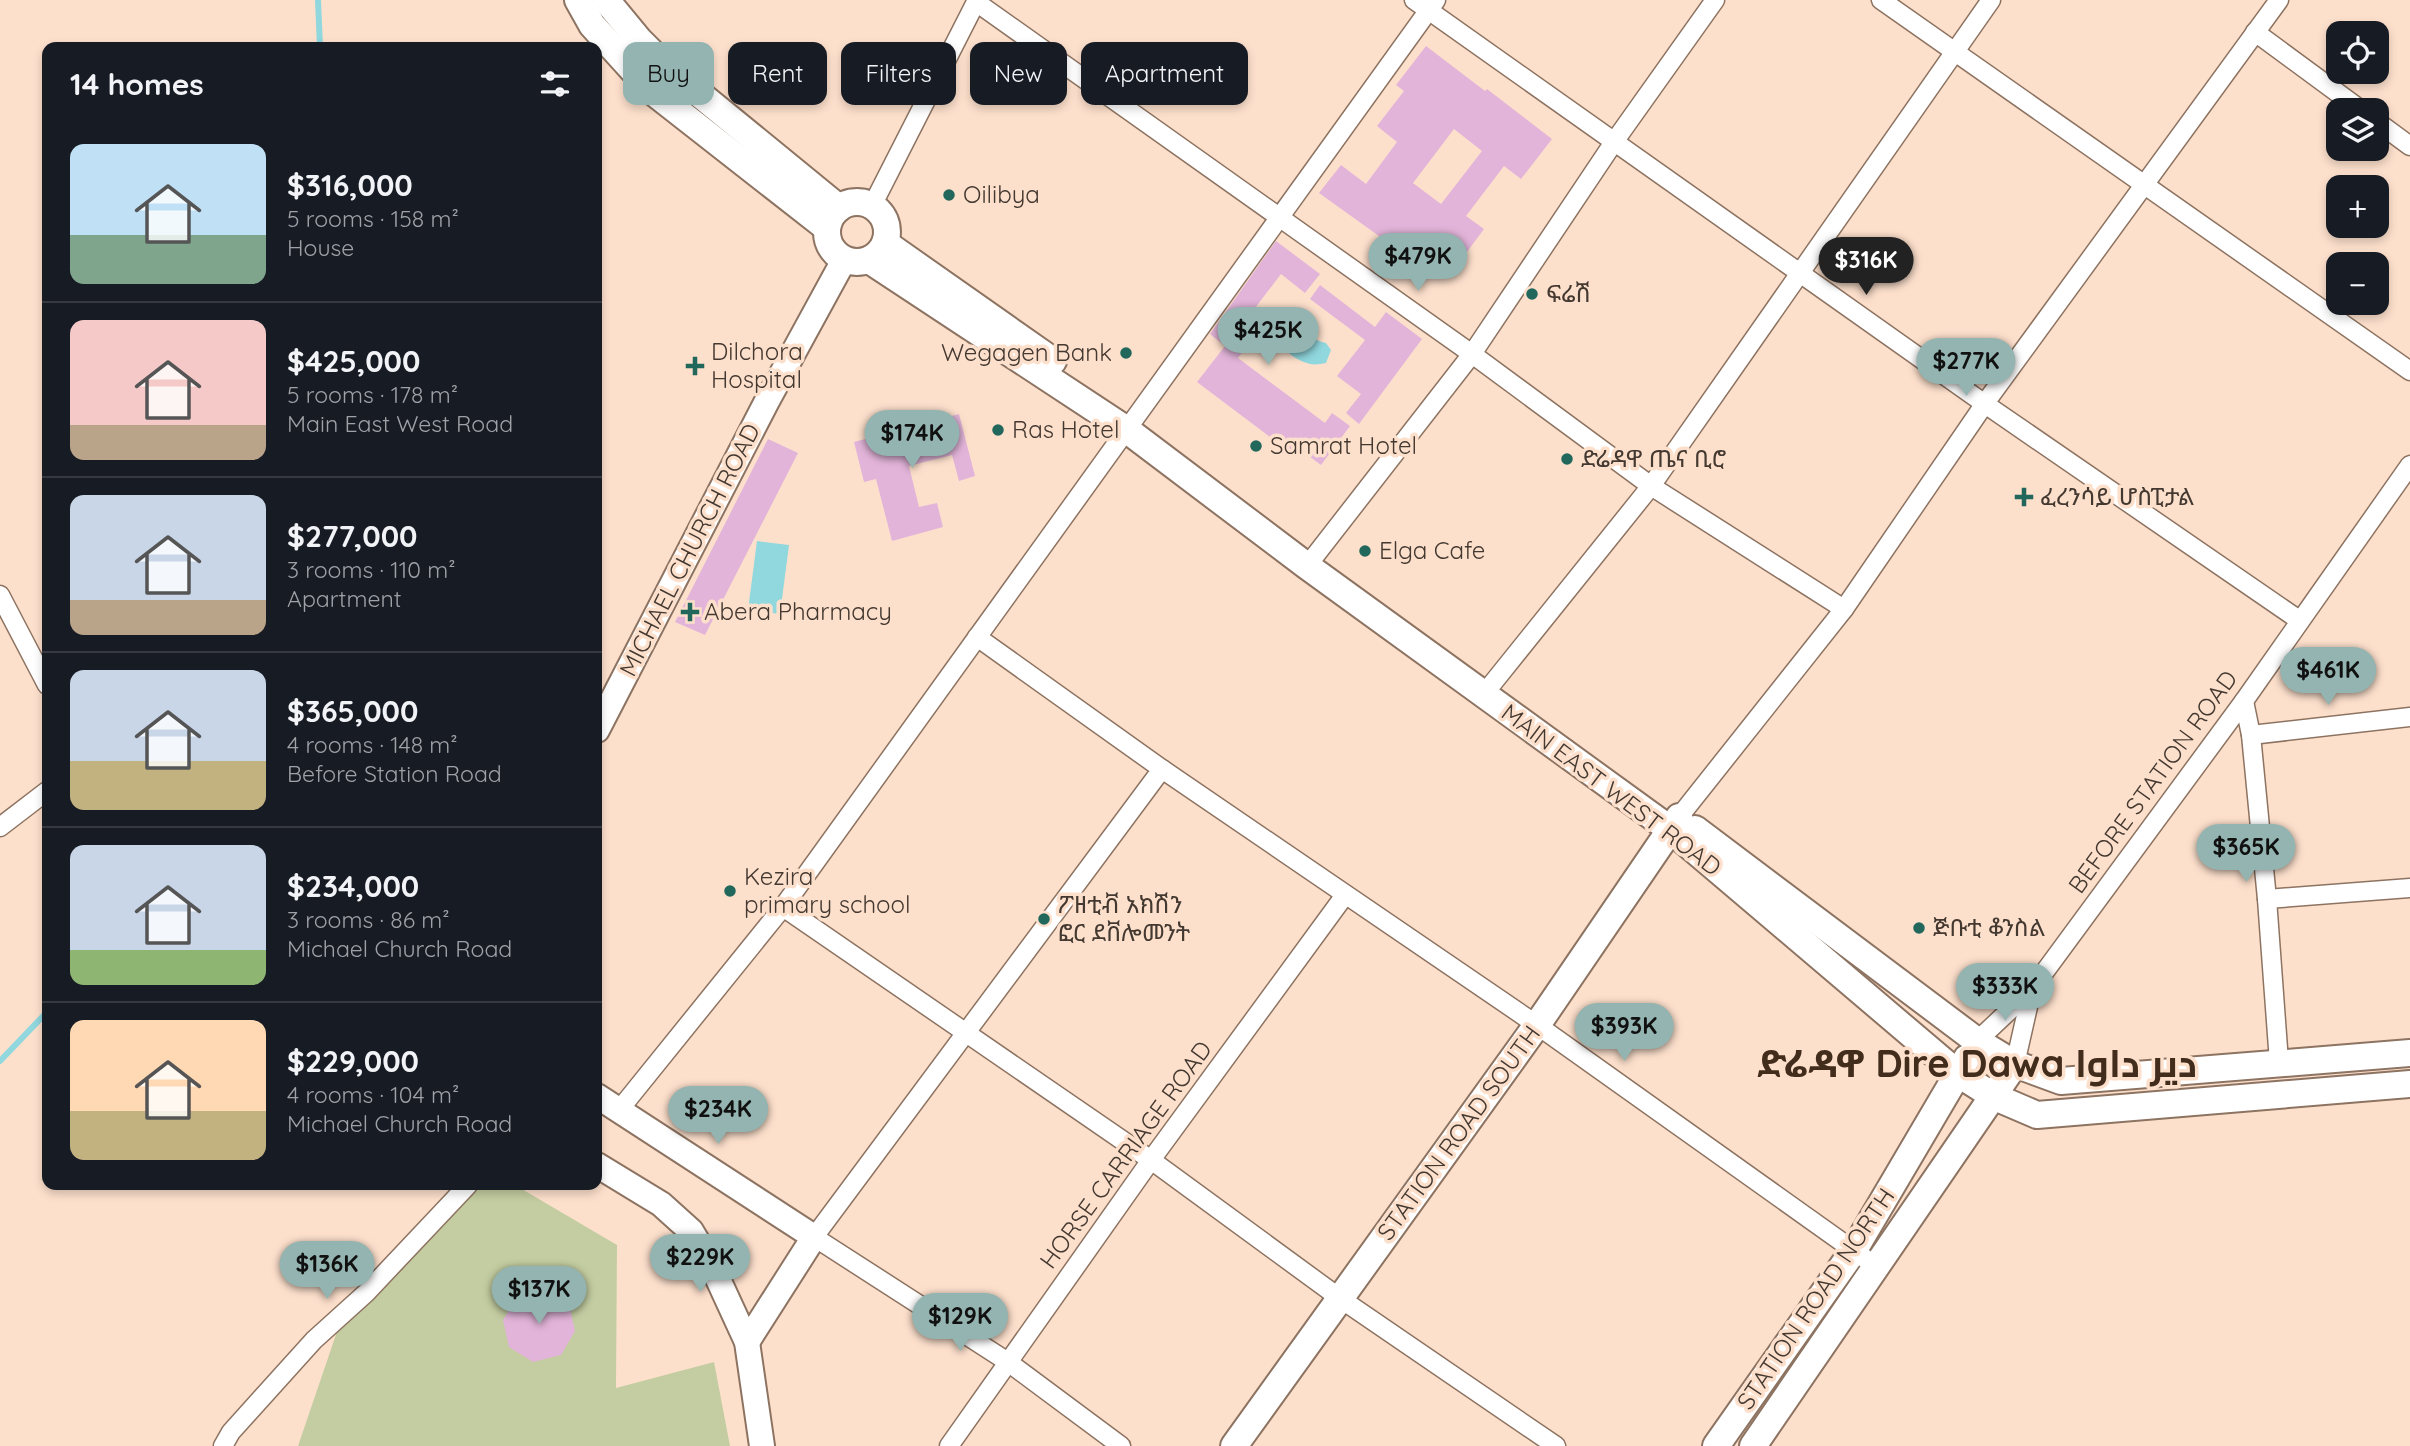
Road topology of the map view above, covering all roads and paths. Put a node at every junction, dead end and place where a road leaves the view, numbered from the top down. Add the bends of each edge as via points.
1 (578, 0) edge
2 (606, 0) edge
3 (1715, 0) edge
4 (1881, 0) edge
5 (1991, 0) edge
6 (2279, 0) edge
7 (976, 1) edge
8 (1426, 3) edge
9 (2255, 32) junction
10 (1954, 51) junction
11 (2345, 98) edge
12 (2389, 131) edge
13 (1614, 142) junction
14 (2410, 146) edge
15 (751, 152) junction
16 (2143, 185) junction
17 (872, 206) junction
18 (1278, 217) junction
19 (833, 218) junction
20 (866, 254) junction
21 (1798, 273) junction
22 (1472, 354) junction
23 (2410, 371) edge
24 (1985, 404) junction
25 (1131, 424) junction
26 (2410, 466) edge
27 (1651, 486) junction
28 (1311, 560) junction
29 (0, 595) edge
30 (1844, 609) junction
31 (2299, 620) junction
32 (976, 637) junction
33 (42, 675) edge
34 (1492, 684) junction
35 (2244, 701) junction
36 (2410, 717) edge
37 (602, 720) edge
38 (2251, 735) junction
39 (1162, 769) junction
40 (42, 796) edge
41 (1675, 823) junction
42 (0, 827) edge
43 (2410, 888) edge
44 (1345, 895) junction
45 (2267, 899) junction
46 (783, 906) junction
47 (2032, 989) junction
48 (1537, 1025) junction
49 (965, 1032) junction
50 (1976, 1041) junction
51 (2410, 1053) edge
52 (2280, 1062) junction
53 (2015, 1064) junction
54 (1957, 1073) junction
55 (2410, 1084) edge
56 (1995, 1097) junction
57 (602, 1100) edge
58 (620, 1109) junction
59 (1151, 1160) junction
60 (602, 1168) edge
61 (463, 1190) edge
62 (814, 1237) junction
63 (1854, 1250) junction
64 (1877, 1267) junction
65 (1341, 1299) junction
66 (747, 1342) junction
67 (1008, 1362) junction
68 (223, 1446) edge
69 (762, 1446) edge
70 (949, 1446) edge
71 (1121, 1446) edge
72 (1234, 1446) edge
73 (1556, 1446) edge
74 (1716, 1446) edge
75 (1752, 1446) edge

1 - 15 main road via 592,25 652,91
2 - 15 main road via 639,40
3 - 13 street
4 - 10 street
5 - 10 street
6 - 9 street
7 - 17 street
7 - 18 street
8 - 13 street
8 - 18 street
9 - 11 street
9 - 16 street
10 - 16 street
10 - 21 street
12 - 14 street
13 - 21 street
13 - 22 street
15 - 19 main road
16 - 23 street
16 - 24 street
17 - 19 main road via 855,202
17 - 20 main road via 887,226
18 - 22 street
18 - 25 street
19 - 20 main road via 830,247
20 - 25 main road, MAIN EAST WEST ROAD
20 - 37 main road, MICHAEL CHURCH ROAD via 766,401
21 - 24 street
21 - 27 street
22 - 27 street
22 - 28 street
24 - 30 street
24 - 31 street
25 - 28 main road, MAIN EAST WEST ROAD
25 - 32 street
26 - 31 street, BEFORE STATION ROAD
27 - 30 street
27 - 34 street
28 - 34 main road, MAIN EAST WEST ROAD
28 - 41 main road, MAIN EAST WEST ROAD
29 - 33 street
30 - 41 street
31 - 35 street, BEFORE STATION ROAD
32 - 39 street
32 - 46 street
34 - 41 main road, MAIN EAST WEST ROAD
35 - 38 street
35 - 47 street, BEFORE STATION ROAD
36 - 38 street
38 - 45 street
39 - 44 street
39 - 49 street
40 - 42 street
41 - 48 main road, STATION ROAD SOUTH
41 - 50 main road, MAIN EAST WEST ROAD
41 - 54 main road, MAIN EAST WEST ROAD
43 - 45 street
44 - 48 street
44 - 59 street, HORSE CARRIAGE ROAD
45 - 52 street
46 - 49 street
46 - 58 street
47 - 50 street, BEFORE STATION ROAD
47 - 53 street, BEFORE STATION ROAD
48 - 63 street
48 - 65 main road, STATION ROAD SOUTH
49 - 59 street
49 - 62 street
50 - 53 main road, MAIN EAST WEST ROAD
50 - 54 main road, STATION ROAD NORTH
51 - 52 main road, MAIN EAST WEST ROAD
52 - 53 main road, MAIN EAST WEST ROAD via 2077,1082 2061,1081
53 - 56 main road, STATION ROAD NORTH
54 - 56 main road, MAIN EAST WEST ROAD
54 - 63 main road, STATION ROAD NORTH
55 - 56 main road, MAIN EAST WEST ROAD via 2037,1115
56 - 64 main road, STATION ROAD NORTH
57 - 58 main road
58 - 62 main road
59 - 65 street
59 - 67 street, HORSE CARRIAGE ROAD
60 - 66 main road via 662,1204 691,1231
61 - 68 street via 366,1293 314,1340
62 - 66 main road
62 - 67 street
63 - 64 street
63 - 74 main road, STATION ROAD NORTH
64 - 75 main road, STATION ROAD NORTH
65 - 72 main road, STATION ROAD SOUTH
65 - 73 street
66 - 69 main road
67 - 70 street, HORSE CARRIAGE ROAD
67 - 71 street

